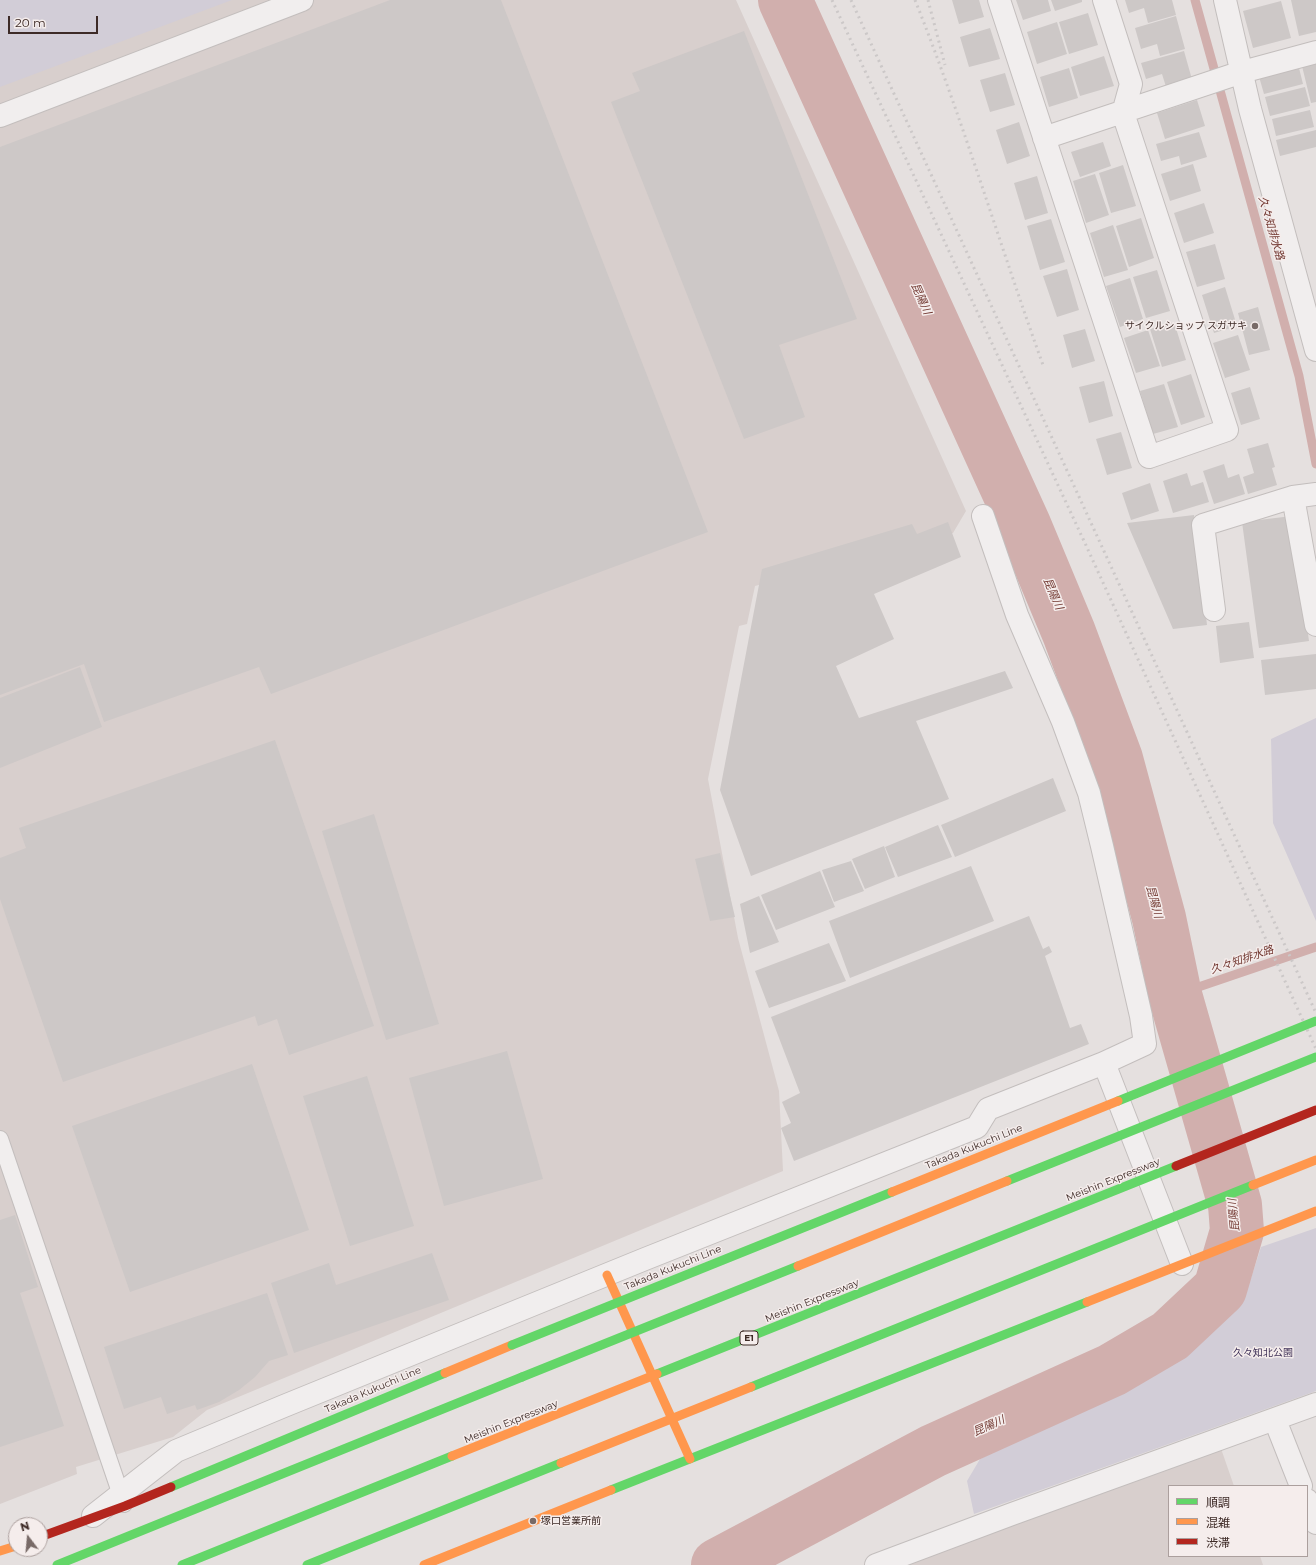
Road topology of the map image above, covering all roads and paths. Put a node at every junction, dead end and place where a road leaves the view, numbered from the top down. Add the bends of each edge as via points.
1 (302, 0) edge
2 (999, 0) edge
3 (1104, 0) edge
4 (1225, 0) edge
5 (1316, 52) edge
6 (1236, 74) junction
7 (1123, 113) junction
8 (0, 116) edge
9 (1044, 138) junction
10 (1316, 350) edge
11 (1303, 496) edge
12 (983, 516) dead end
13 (1214, 610) dead end
14 (1316, 626) edge
15 (1316, 1021) edge
16 (1316, 1057) edge
17 (1104, 1063) junction
18 (1316, 1110) edge
19 (0, 1139) edge
20 (1316, 1160) edge
21 (1316, 1211) edge
22 (1182, 1264) junction
23 (607, 1275) junction
24 (1316, 1404) edge
25 (1275, 1420) junction
26 (690, 1458) junction
27 (1301, 1485) edge
28 (123, 1500) junction
29 (1308, 1503) edge
30 (86, 1521) joint
31 (1316, 1523) edge
32 (48, 1534) edge
33 (57, 1565) edge
34 (182, 1565) edge
35 (307, 1565) edge
36 (424, 1565) edge
37 (876, 1565) edge

1 - 8 street
2 - 9 street
3 - 7 street via 1131,84
4 - 6 street
5 - 6 street
6 - 7 street
6 - 10 street via 1250,109
7 - 9 street
7 - 9 street via 1227,430 1149,457
11 - 13 street via 1202,525
11 - 14 street
12 - 17 street via 1017,615 1063,722 1089,793 1141,1016 1145,1044
15 - 28 main road, Takada Kukuchi Line, bridge
16 - 33 main road, bridge
17 - 22 street
17 - 23 street via 988,1109 977,1127
18 - 34 main road, Meishin Expressway / E1, bridge
19 - 28 lane
20 - 35 main road, bridge
21 - 22 main road
22 - 26 main road
23 - 26 main road
23 - 28 street via 176,1451
24 - 25 street
25 - 27 street
25 - 37 street
26 - 36 main road
28 - 30 street
29 - 31 street
30 - 32 main road

